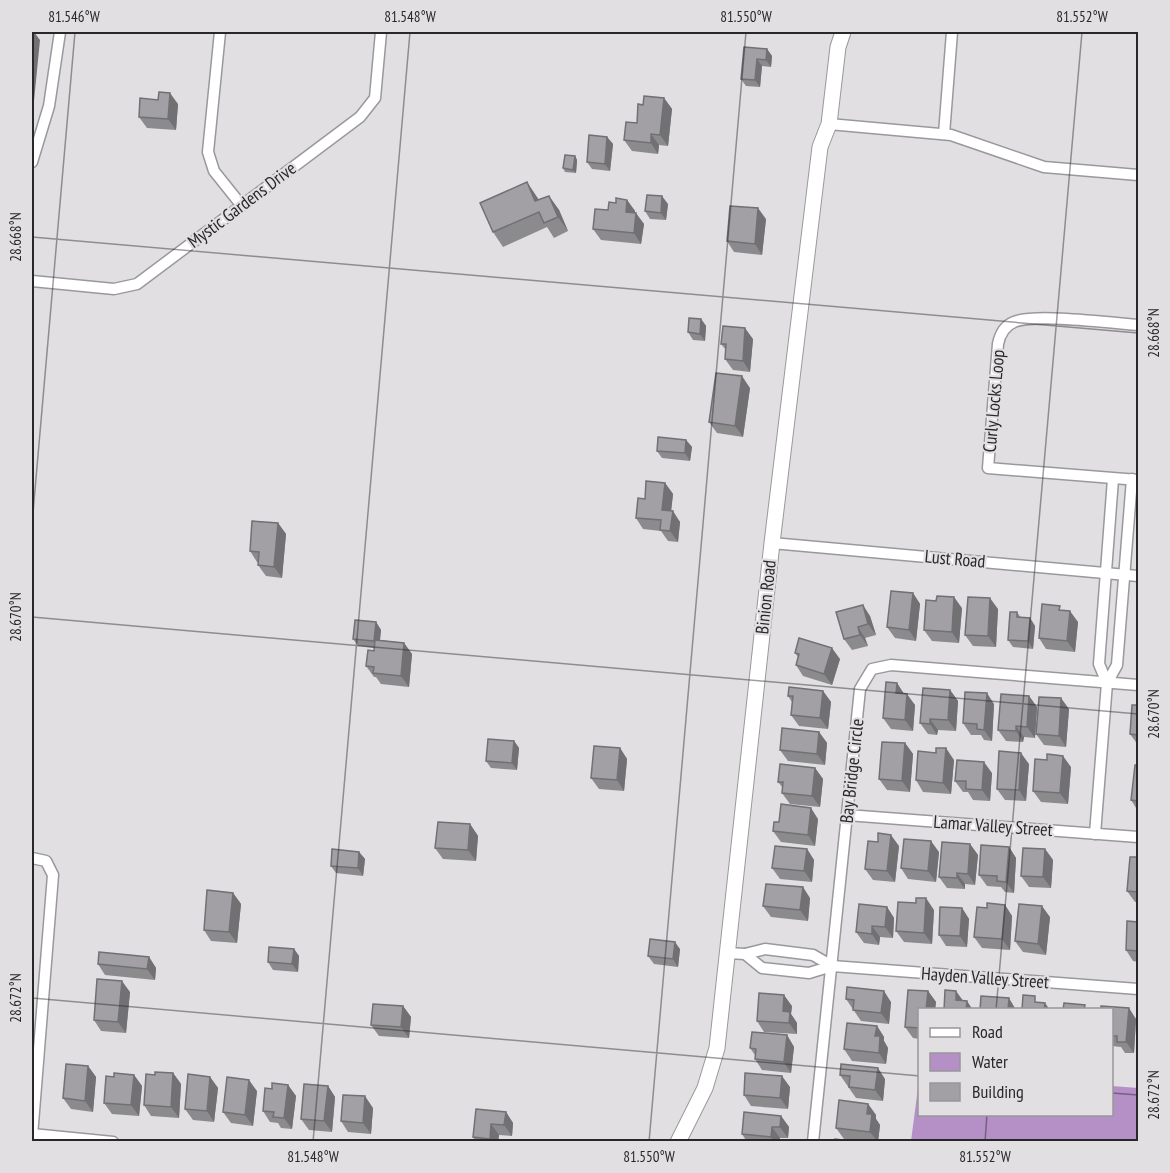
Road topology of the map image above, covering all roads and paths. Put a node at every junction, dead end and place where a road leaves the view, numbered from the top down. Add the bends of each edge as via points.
1 (60, 32) edge
2 (220, 32) edge
3 (381, 32) edge
4 (952, 32) edge
5 (839, 36) edge
6 (829, 124) junction
7 (944, 134) junction
8 (32, 162) edge
9 (1138, 175) edge
10 (242, 206) junction
11 (32, 281) edge
12 (1138, 325) edge
13 (1113, 479) junction
14 (1135, 480) edge
15 (772, 543) junction
16 (1107, 573) junction
17 (1124, 574) junction
18 (1138, 576) edge
19 (1107, 683) junction
20 (1138, 685) edge
21 (847, 816) junction
22 (1095, 834) junction
23 (1138, 837) edge
24 (32, 858) edge
25 (728, 953) junction
26 (745, 954) junction
27 (832, 966) junction
28 (1138, 989) edge
29 (32, 1135) edge
30 (113, 1142) edge
31 (678, 1142) edge
32 (813, 1142) edge

1 - 8 street via 49,106
2 - 10 street via 208,152 214,171
3 - 10 street, Mystic Gardens Drive via 375,98 368,108
4 - 7 street
5 - 6 main road, Binion Road
6 - 7 street
6 - 15 main road, Binion Road via 820,147
7 - 9 street via 1044,167
10 - 11 street, Mystic Gardens Drive via 137,284 114,289
12 - 13 street, Curly Locks Loop via 1032,319 1006,327 998,344 988,468
13 - 14 street
13 - 16 street
14 - 17 street
15 - 16 street, Lust Road
15 - 25 main road, Binion Road
16 - 17 street, Lust Road
16 - 19 street via 1099,664
17 - 18 street, Lust Road
17 - 19 street via 1117,665
19 - 20 street, Bay Bridge Circle
19 - 21 street, Bay Bridge Circle via 891,665 872,669 860,689
19 - 22 street
21 - 22 street, Lamar Valley Street
21 - 27 street, Bay Bridge Circle
22 - 23 street, Lamar Valley Street
24 - 29 street via 46,861 53,874
25 - 26 street, Hayden Valley Street
25 - 31 main road, Binion Road via 717,1048 705,1088
26 - 27 street, Hayden Valley Street via 765,949 813,955
26 - 27 street, Hayden Valley Street via 762,968 809,973
27 - 28 street, Hayden Valley Street
27 - 32 street, Bay Bridge Circle
29 - 30 street

